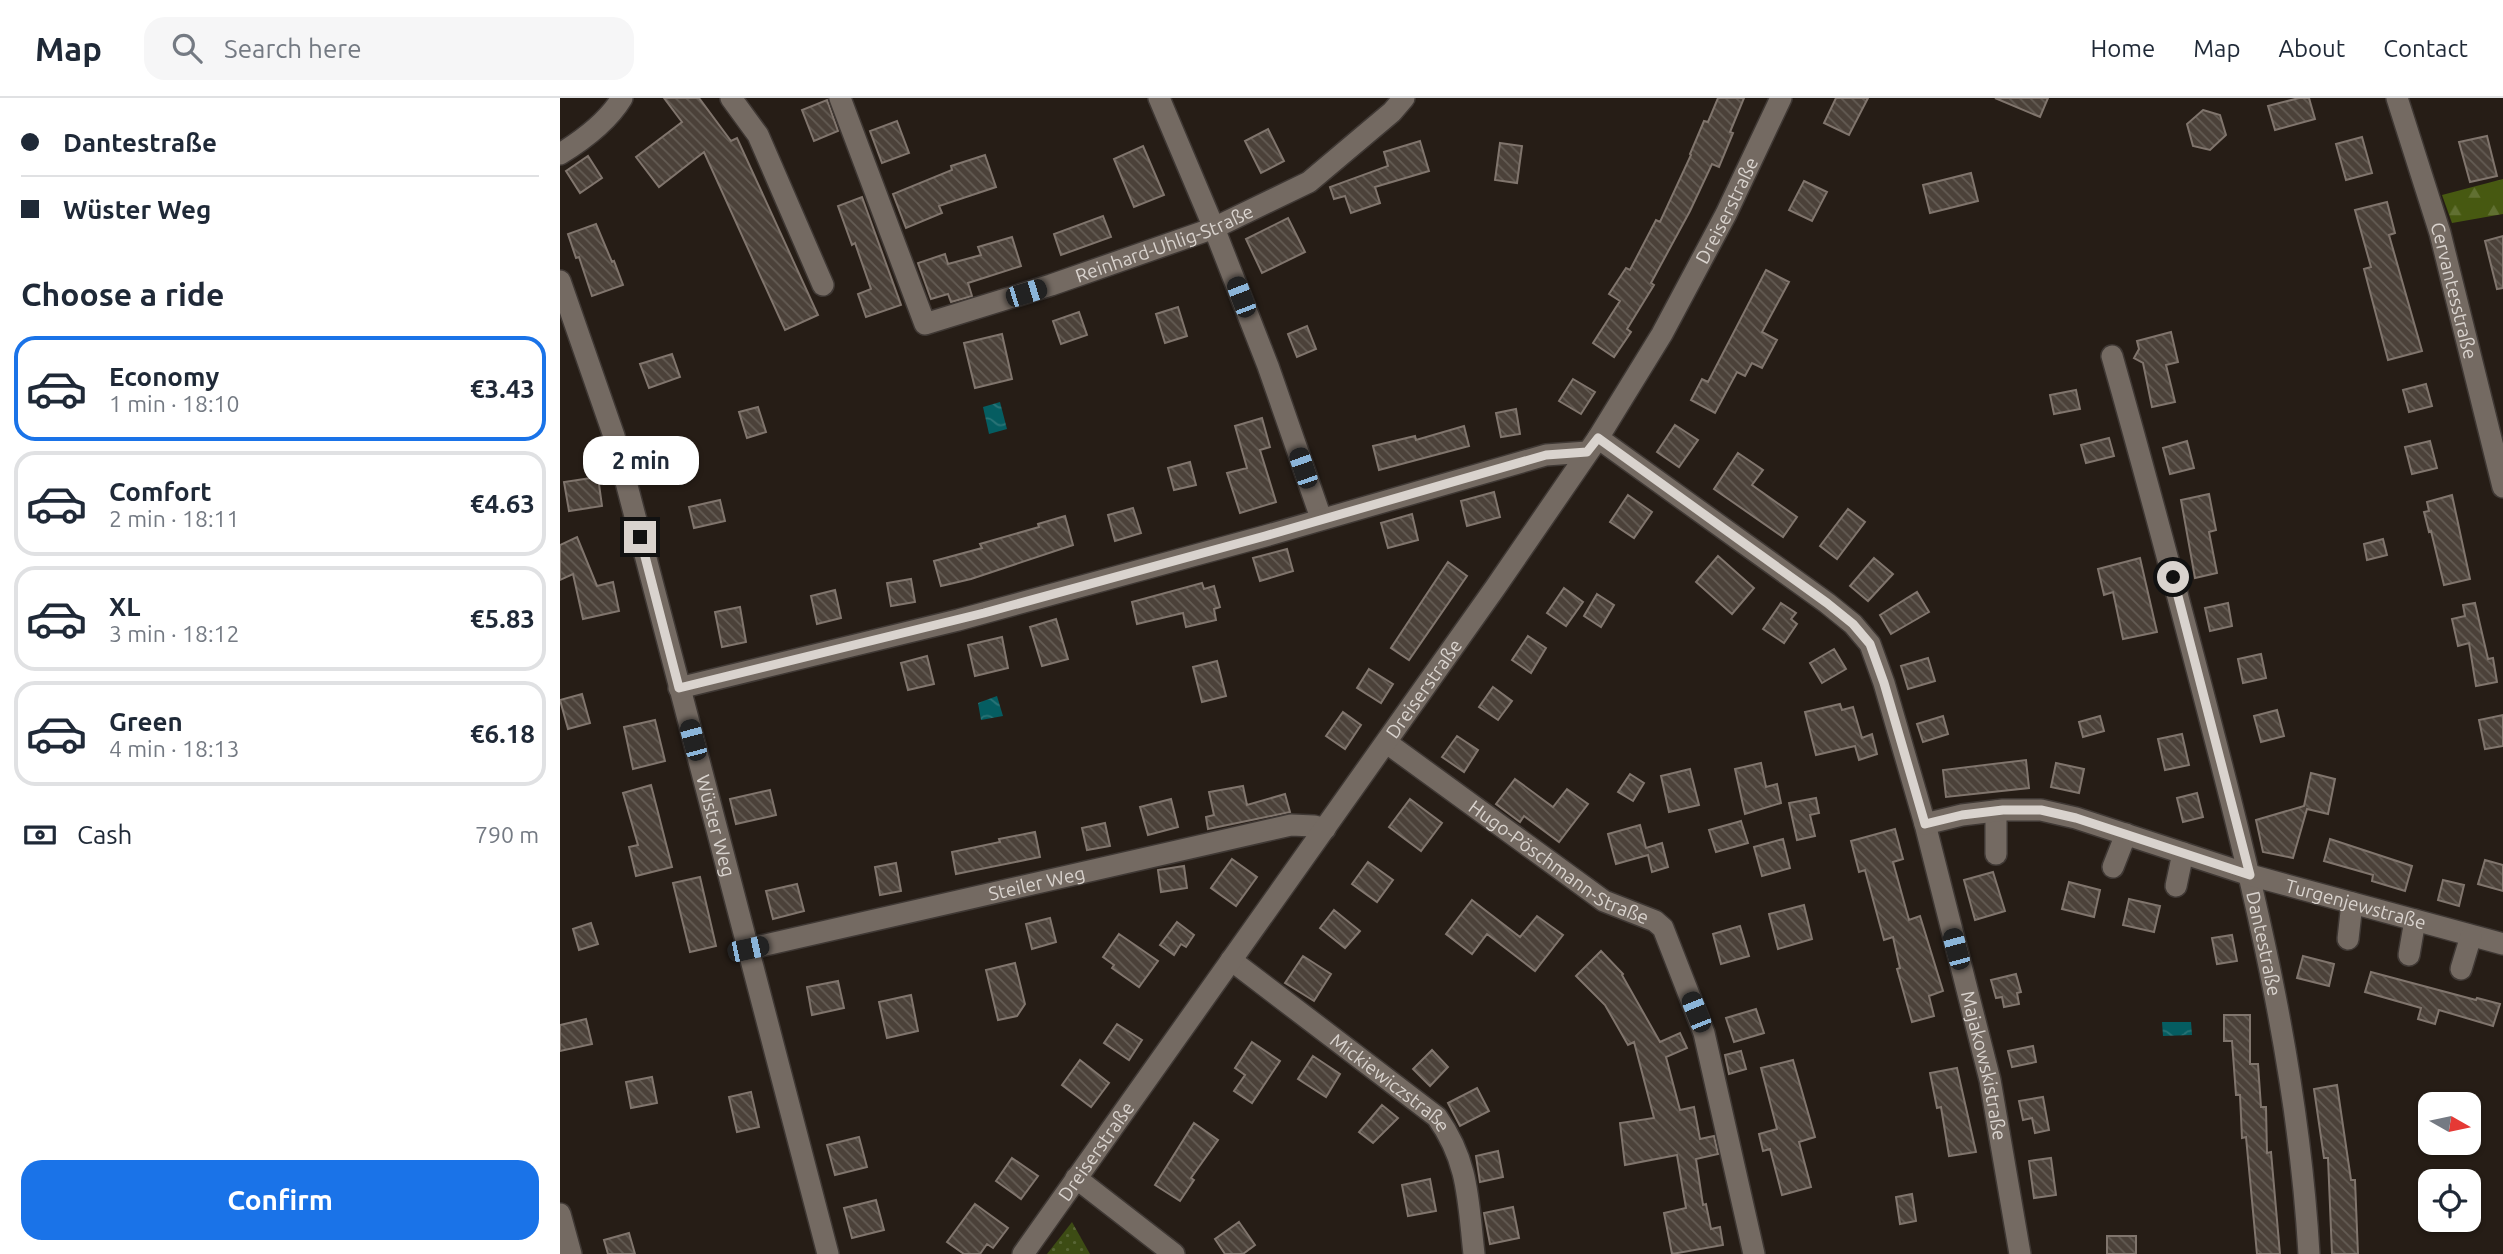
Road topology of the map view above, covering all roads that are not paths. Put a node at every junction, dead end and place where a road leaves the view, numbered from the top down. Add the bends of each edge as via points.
1 (731, 98) edge
2 (840, 98) edge
3 (1159, 98) edge
4 (1404, 98) edge
5 (1781, 98) edge
6 (2398, 98) edge
7 (618, 105) edge
8 (560, 154) edge
9 (1214, 228) junction
10 (560, 281) edge
11 (822, 285) dead end
12 (2112, 356) dead end
13 (1593, 445) junction
14 (2503, 487) edge
15 (1321, 518) junction
16 (679, 688) junction
17 (1387, 743) junction
18 (1996, 811) junction
19 (1925, 824) junction
20 (1325, 829) junction
21 (2126, 834) junction
22 (2183, 853) junction
23 (1996, 854) dead end
24 (2113, 867) dead end
25 (2250, 875) junction
26 (2176, 886) dead end
27 (2352, 903) junction
28 (2415, 920) junction
29 (2471, 936) junction
30 (2348, 939) dead end
31 (2503, 944) edge
32 (748, 949) junction
33 (2409, 955) dead end
34 (1231, 960) junction
35 (2461, 969) dead end
36 (1076, 1178) junction
37 (560, 1214) edge
38 (571, 1254) edge
39 (828, 1254) edge
40 (1023, 1254) edge
41 (1174, 1254) edge
42 (1474, 1254) edge
43 (1754, 1254) edge
44 (2020, 1254) edge
45 (2309, 1254) edge

1 - 11 street via 758,135
2 - 9 street, Reinhard-Uhlig-Straße via 925,324
3 - 9 street
4 - 9 street, Reinhard-Uhlig-Straße via 1309,182
5 - 13 street, Dreiserstraße via 1662,334
6 - 14 street, Cervantesstraße via 2440,233
7 - 8 street
9 - 15 street
10 - 16 street, Wüster Weg via 614,436
12 - 25 street, Dantestraße
13 - 15 street
13 - 17 street, Dreiserstraße
13 - 19 street, Majakowskistraße via 1853,624 1870,644
15 - 16 street via 958,620
16 - 32 street, Wüster Weg
17 - 20 street, Dreiserstraße
17 - 43 street, Hugo-Pöschmann-Straße via 1604,901 1663,928 1704,1033
18 - 19 street, Turgenjewstraße
18 - 21 street, Turgenjewstraße via 2041,810
18 - 23 street
19 - 44 street, Majakowskistraße via 1990,1080
20 - 32 street, Steiler Weg via 1291,825
20 - 34 street, Dreiserstraße
21 - 22 street, Turgenjewstraße
21 - 24 street
22 - 25 street, Turgenjewstraße
22 - 26 street
25 - 27 street, Turgenjewstraße
25 - 45 street, Dantestraße via 2295,1108
27 - 28 street, Turgenjewstraße
27 - 30 street
28 - 29 street, Turgenjewstraße
28 - 33 street
29 - 31 street, Turgenjewstraße
29 - 35 street
32 - 39 street, Wüster Weg
34 - 36 street, Dreiserstraße
34 - 42 street, Mickiewiczstraße via 1437,1117 1461,1159
36 - 40 street, Dreiserstraße
36 - 41 street
37 - 38 street

